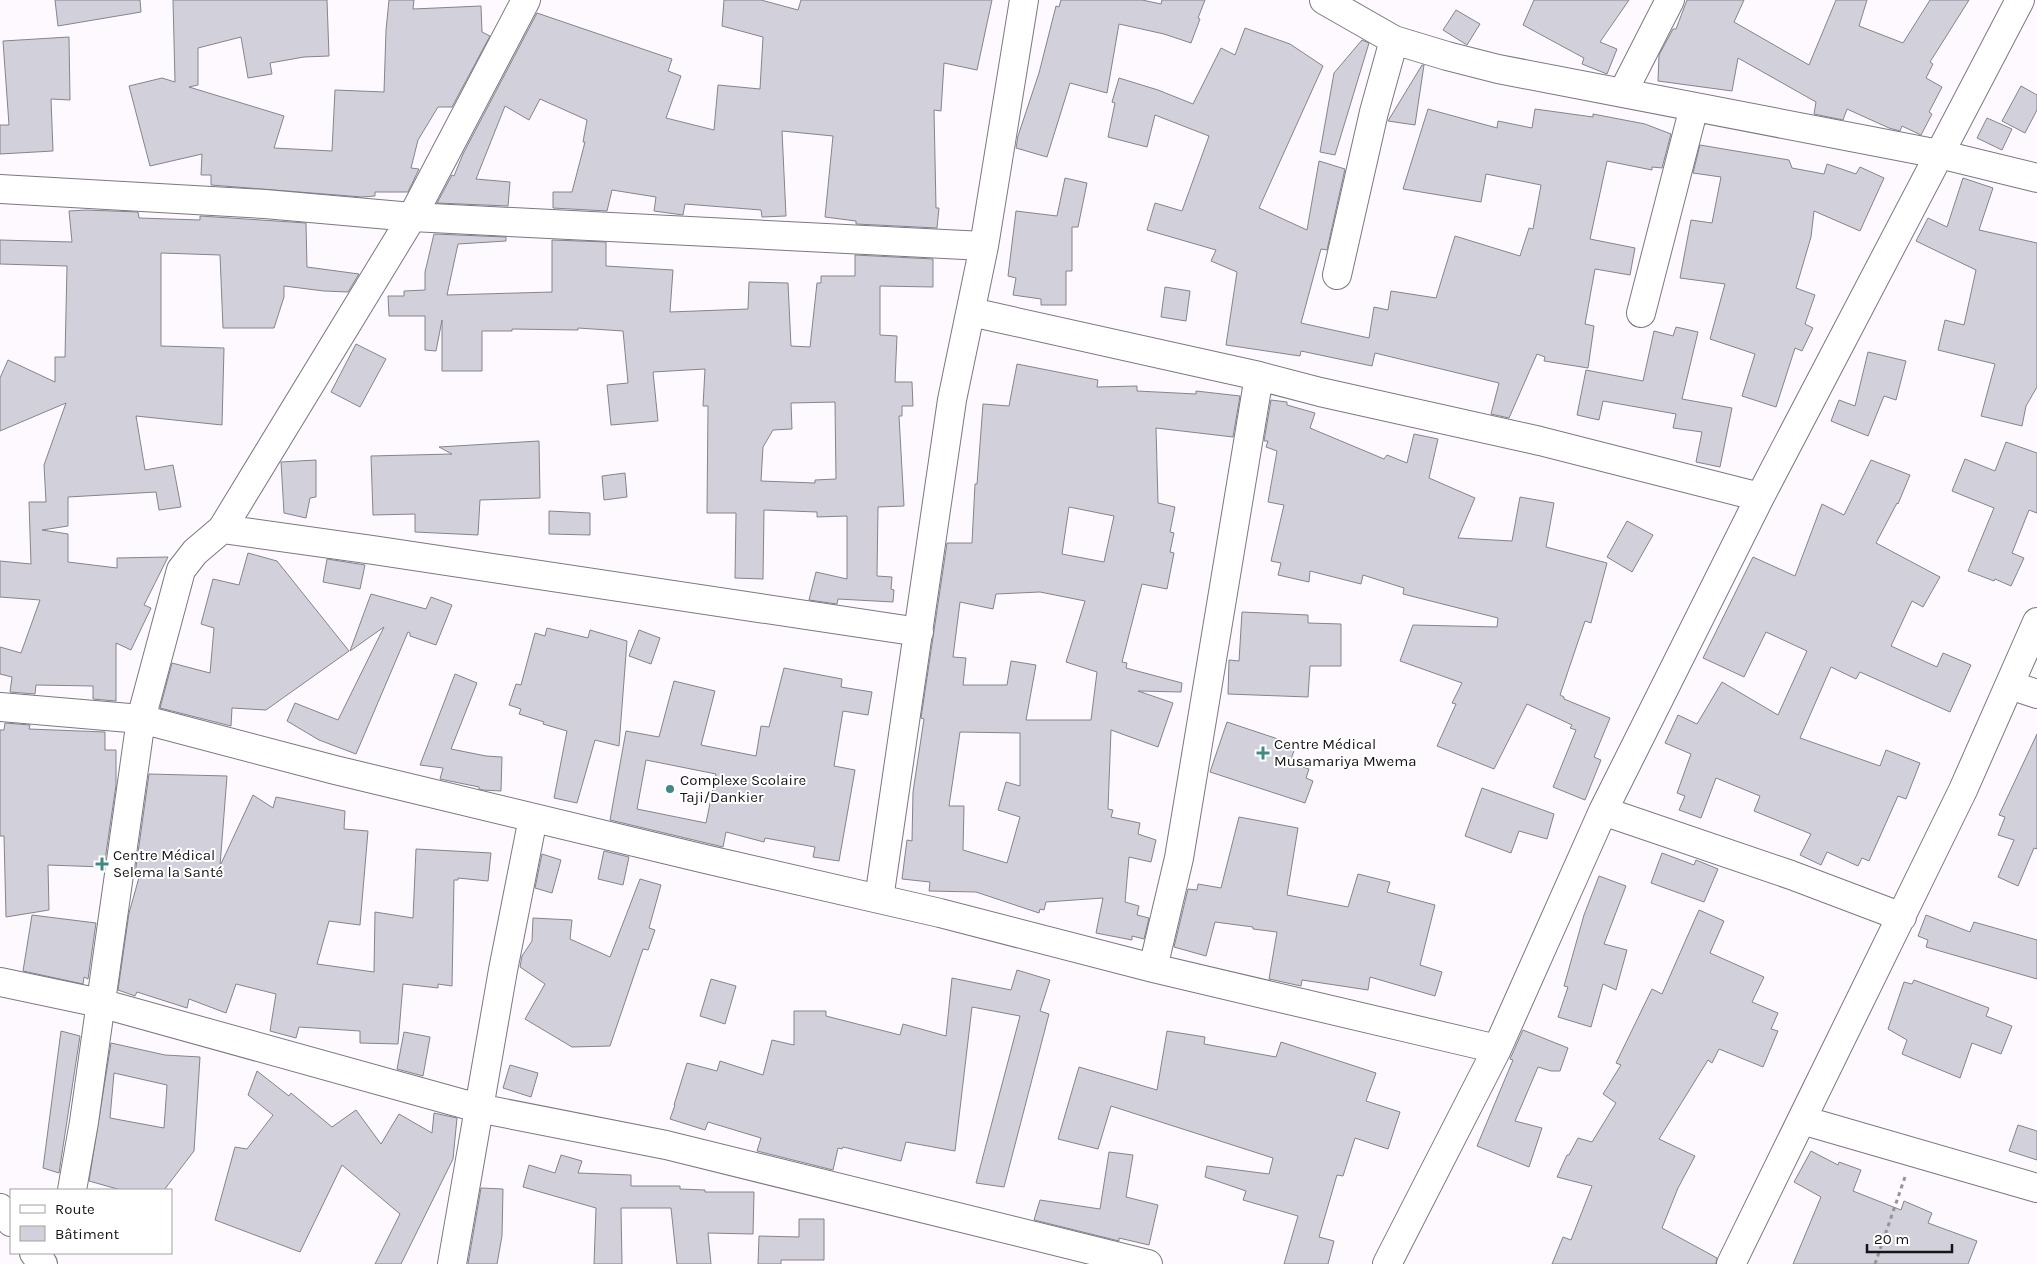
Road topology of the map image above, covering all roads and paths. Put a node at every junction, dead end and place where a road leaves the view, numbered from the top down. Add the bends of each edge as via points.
1 (524, 0) edge
2 (1024, 0) edge
3 (1324, 0) edge
4 (1670, 0) edge
5 (2020, 0) edge
6 (1394, 40) junction
7 (1623, 92) junction
8 (1694, 107) junction
9 (1939, 154) junction
10 (2037, 178) edge
11 (0, 189) edge
12 (412, 217) junction
13 (984, 246) junction
14 (1337, 275) dead end
15 (971, 312) junction
16 (1640, 313) dead end
17 (1259, 376) junction
18 (1760, 497) junction
19 (222, 530) junction
20 (2037, 622) edge
21 (919, 632) junction
22 (2010, 685) junction
23 (2037, 694) edge
24 (0, 707) edge
25 (141, 719) junction
26 (1603, 811) junction
27 (533, 818) junction
28 (879, 899) junction
29 (1902, 917) junction
30 (1153, 968) junction
31 (0, 982) edge
32 (100, 1003) junction
33 (1497, 1049) junction
34 (478, 1108) junction
35 (1802, 1120) junction
36 (1913, 1152) junction
37 (2037, 1188) edge
38 (72, 1189) edge
39 (0, 1208) edge
40 (10, 1221) edge
41 (35, 1254) edge
42 (43, 1264) edge
43 (452, 1264) edge
44 (1148, 1264) edge
45 (1388, 1264) edge
46 (1731, 1264) edge
47 (1875, 1264) edge

1 - 12 street
2 - 13 street
3 - 6 street
4 - 7 street
5 - 9 street
6 - 7 street via 1498,69
6 - 14 street
7 - 8 street
8 - 9 street
8 - 16 street
9 - 10 street
9 - 18 street
11 - 12 street via 265,204
12 - 13 street
12 - 19 street
13 - 15 street
15 - 17 street
15 - 21 street via 952,400
17 - 18 street via 1540,441
17 - 30 street via 1179,858
18 - 26 street
19 - 21 street
19 - 25 street via 195,552 181,570
20 - 22 street
21 - 28 street
22 - 23 street
22 - 29 street
24 - 25 street
25 - 27 street
25 - 32 street
26 - 29 street
26 - 33 street
27 - 28 street
27 - 34 street
28 - 30 street
29 - 35 street
30 - 33 street
31 - 32 street
32 - 34 street
32 - 38 street
33 - 45 street
34 - 43 street
34 - 44 street via 666,1145
35 - 36 street
35 - 46 street
36 - 37 street
36 - 47 path
39 - 40 street
41 - 42 street

